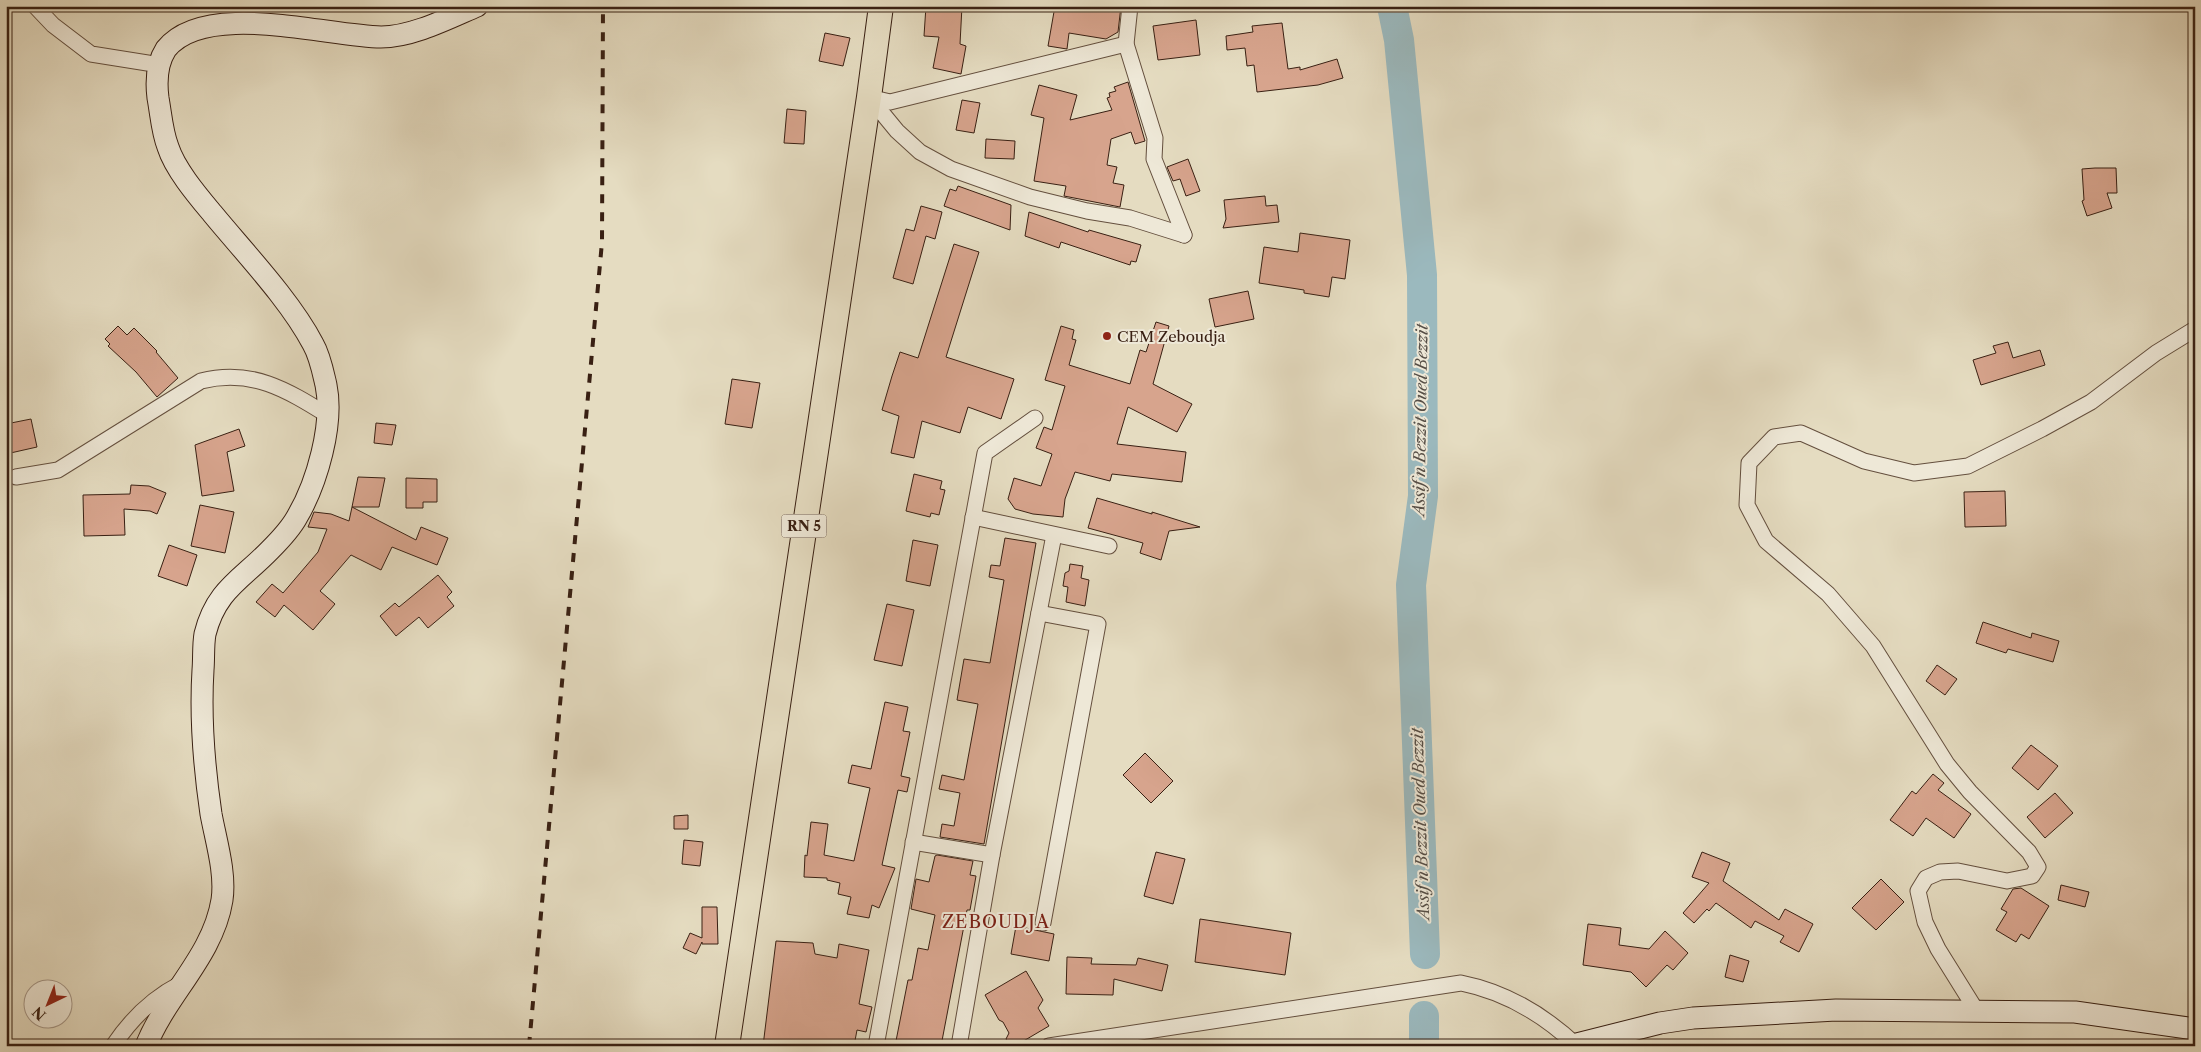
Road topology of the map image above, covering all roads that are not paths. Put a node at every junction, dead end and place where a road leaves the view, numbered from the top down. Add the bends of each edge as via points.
1 (35, 6) edge
2 (477, 6) edge
3 (881, 6) edge
4 (1130, 6) edge
5 (1126, 44) junction
6 (160, 65) junction
7 (870, 97) junction
8 (2195, 329) edge
9 (329, 416) junction
10 (1035, 418) dead end
11 (16, 477) dead end
12 (973, 517) junction
13 (1054, 535) junction
14 (1109, 546) dead end
15 (1038, 614) junction
16 (914, 842) junction
17 (992, 855) junction
18 (1043, 922) dead end
19 (180, 984) junction
20 (1976, 1010) junction
21 (2195, 1029) edge
22 (1573, 1045) edge
23 (113, 1046) edge
24 (146, 1046) edge
25 (727, 1046) edge
26 (876, 1046) edge
27 (958, 1046) edge
28 (1049, 1046) edge

1 - 6 street via 53,25 91,54
2 - 6 main road via 429,27 383,37 256,21 202,25 184,33 167,49
3 - 7 main road, RN 5
4 - 5 street
5 - 7 street via 890,102
5 - 7 street via 1156,138 1154,159 1184,235 1130,218 1086,211 1030,196 951,169 920,152 897,131
6 - 9 main road via 156,82 168,150 195,192 284,301 315,346 326,388
7 - 25 main road, RN 5
8 - 20 street via 2156,353 2091,402 1968,466 1914,473 1864,461 1800,433 1774,436 1748,463 1747,505 1766,542 1828,594 1873,646 1947,764 2029,852 2038,867 2032,876 2007,881 1940,872 1926,878 1918,891 1926,922 1938,948
9 - 11 street via 268,382 222,375 201,381 58,470
9 - 19 main road via 316,472 297,518 270,550 228,587 205,636 201,710 206,784 221,871 222,899 192,972
10 - 12 street via 985,453
12 - 13 street
12 - 16 street
13 - 14 street
13 - 15 street
15 - 17 street
15 - 18 street via 1098,624
16 - 17 street
16 - 26 street
17 - 27 street
19 - 23 street via 143,1009
19 - 24 main road
20 - 21 main road via 2075,1012
20 - 22 main road via 1836,1010 1693,1018
22 - 28 street via 1547,1021 1508,997 1461,982

